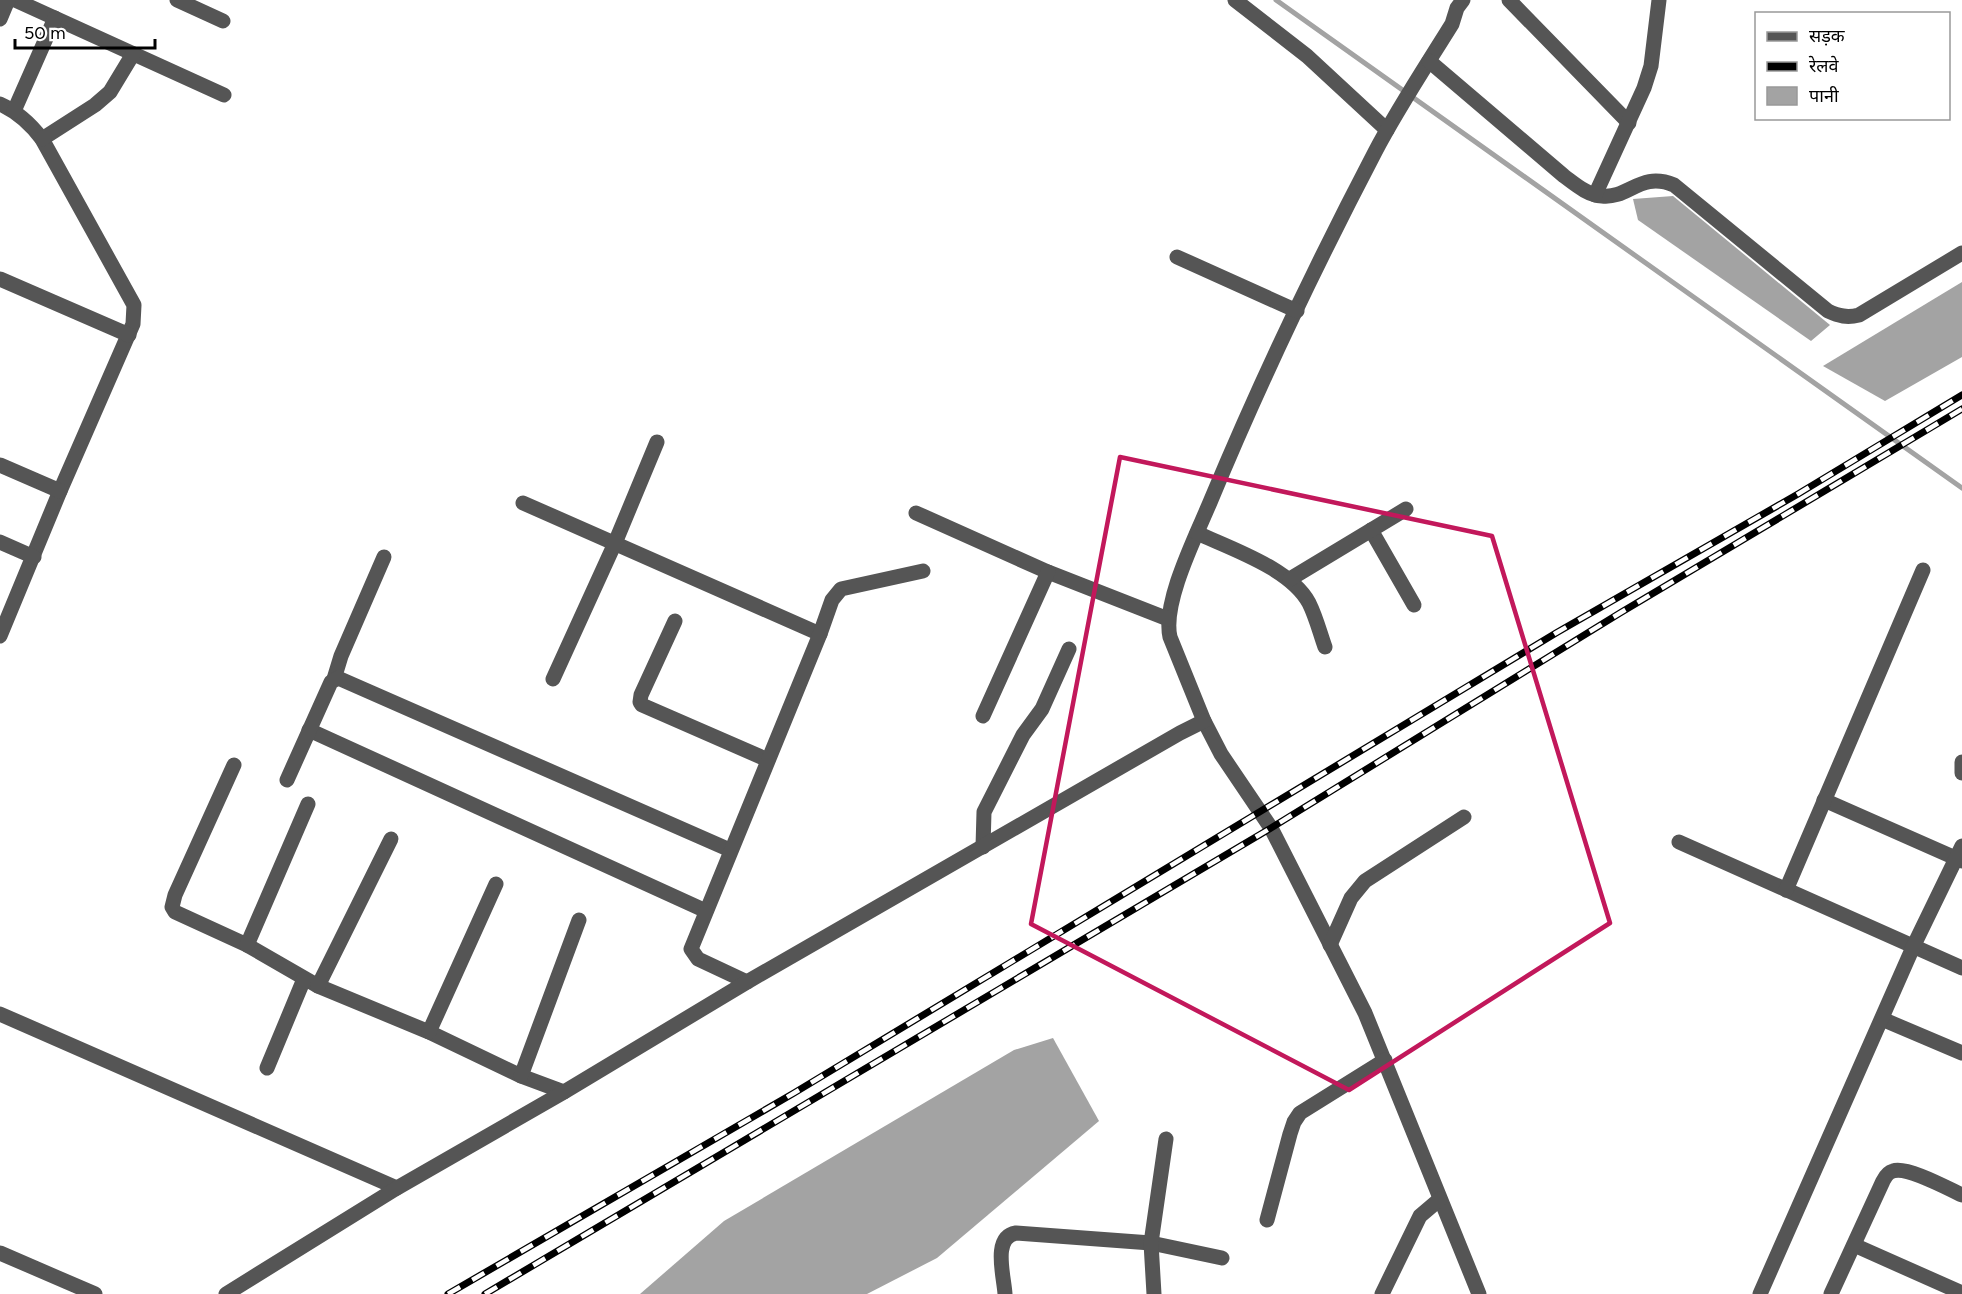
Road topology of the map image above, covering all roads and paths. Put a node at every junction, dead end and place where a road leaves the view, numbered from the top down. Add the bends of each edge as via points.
1 (8, 0) edge
2 (15, 0) edge
3 (177, 0) edge
4 (1235, 0) edge
5 (1509, 0) edge
6 (1659, 0) edge
7 (1457, 3) edge
8 (56, 18) junction
9 (0, 19) edge
10 (223, 21) dead end
11 (134, 54) junction
12 (1429, 61) junction
13 (224, 95) dead end
14 (0, 104) edge
15 (14, 111) junction
16 (1629, 123) junction
17 (1387, 130) junction
18 (42, 139) junction
19 (1595, 195) junction
20 (1962, 253) edge
21 (1177, 257) dead end
22 (0, 279) edge
23 (1297, 311) junction
24 (129, 335) junction
25 (657, 442) dead end
26 (0, 465) edge
27 (60, 491) junction
28 (523, 503) dead end
29 (1406, 509) dead end
30 (916, 513) dead end
31 (1371, 530) junction
32 (1197, 533) junction
33 (0, 542) edge
34 (615, 543) junction
35 (34, 556) junction
36 (384, 556) dead end
37 (1923, 570) dead end
38 (923, 571) dead end
39 (1048, 572) junction
40 (1290, 579) junction
41 (1414, 605) dead end
42 (1168, 619) junction
43 (675, 621) dead end
44 (820, 634) junction
45 (0, 636) edge
46 (1325, 647) dead end
47 (1070, 649) dead end
48 (334, 679) junction
49 (553, 679) dead end
50 (982, 716) dead end
51 (1204, 721) junction
52 (309, 730) junction
53 (768, 760) junction
54 (1962, 762) edge
55 (234, 765) dead end
56 (1962, 773) edge
57 (287, 780) dead end
58 (1824, 800) junction
59 (308, 804) dead end
60 (1464, 817) dead end
61 (391, 839) dead end
62 (1679, 842) dead end
63 (982, 847) junction
64 (730, 850) junction
65 (1960, 855) edge
66 (496, 884) dead end
67 (1786, 890) junction
68 (706, 911) junction
69 (579, 920) dead end
70 (247, 945) junction
71 (1330, 945) junction
72 (1914, 945) junction
73 (1962, 968) edge
74 (311, 982) junction
75 (747, 982) junction
76 (0, 1014) edge
77 (1882, 1019) junction
78 (429, 1032) junction
79 (1962, 1053) edge
80 (1385, 1060) junction
81 (267, 1068) dead end
82 (521, 1076) junction
83 (564, 1092) junction
84 (1166, 1139) dead end
85 (397, 1188) junction
86 (1962, 1195) edge
87 (1440, 1199) junction
88 (1267, 1220) dead end
89 (1151, 1244) junction
90 (1854, 1245) junction
91 (0, 1254) edge
92 (1222, 1258) dead end
93 (1962, 1293) edge
94 (95, 1294) edge
95 (226, 1294) edge
96 (1005, 1294) edge
97 (1154, 1294) edge
98 (1382, 1294) edge
99 (1479, 1294) edge
100 (1760, 1294) edge
101 (1831, 1294) edge

1 - 9 street
2 - 8 street
3 - 10 street
4 - 17 street via 1307,56
5 - 16 street
6 - 16 street via 1651,66
7 - 12 street via 1452,24
8 - 11 street
8 - 15 street
11 - 13 street
11 - 18 street via 110,92
12 - 17 street
12 - 19 street via 1564,176
14 - 15 street
15 - 18 street
16 - 19 street
17 - 23 street
18 - 24 street via 134,305
19 - 20 street via 1611,195 1652,180 1674,184 1828,311 1848,318
21 - 23 street
22 - 24 street
23 - 32 street
24 - 27 street
25 - 34 street
26 - 27 street
27 - 35 street
28 - 34 street
29 - 31 street
30 - 39 street
31 - 40 street
31 - 41 street
32 - 40 street
32 - 42 street
33 - 35 street
34 - 44 street
34 - 49 street
35 - 45 street
36 - 48 street
37 - 58 street
38 - 44 street via 841,589 831,600
39 - 42 street
39 - 50 street
40 - 46 street via 1310,604
42 - 51 street via 1170,637
43 - 53 street via 641,695 642,705
44 - 53 street
47 - 63 street via 1042,709 1023,735 984,812
48 - 52 street
48 - 64 street via 344,680
51 - 63 street
51 - 71 street via 1270,828
52 - 57 street
52 - 68 street
53 - 64 street
54 - 56 street
55 - 70 street via 172,907 186,918
58 - 65 street
58 - 67 street
59 - 70 street
60 - 71 street via 1365,881 1351,898
61 - 74 street
62 - 67 street
63 - 75 street
64 - 68 street
65 - 72 street
66 - 78 street
67 - 72 street
68 - 75 street via 691,949 693,954
69 - 82 street
70 - 74 street
71 - 80 street
72 - 73 street
72 - 77 street
74 - 78 street
74 - 81 street
75 - 83 street
76 - 85 street
77 - 79 street
77 - 100 street
78 - 82 street
80 - 87 street
80 - 88 street via 1300,1113 1290,1134
82 - 83 street
83 - 85 street
84 - 89 street
85 - 95 street
86 - 90 street via 1905,1170 1894,1170 1882,1180
87 - 98 street via 1420,1216
87 - 99 street
89 - 92 street
89 - 96 street via 1010,1234 1001,1249
89 - 97 street
90 - 93 street
90 - 101 street
91 - 94 street

